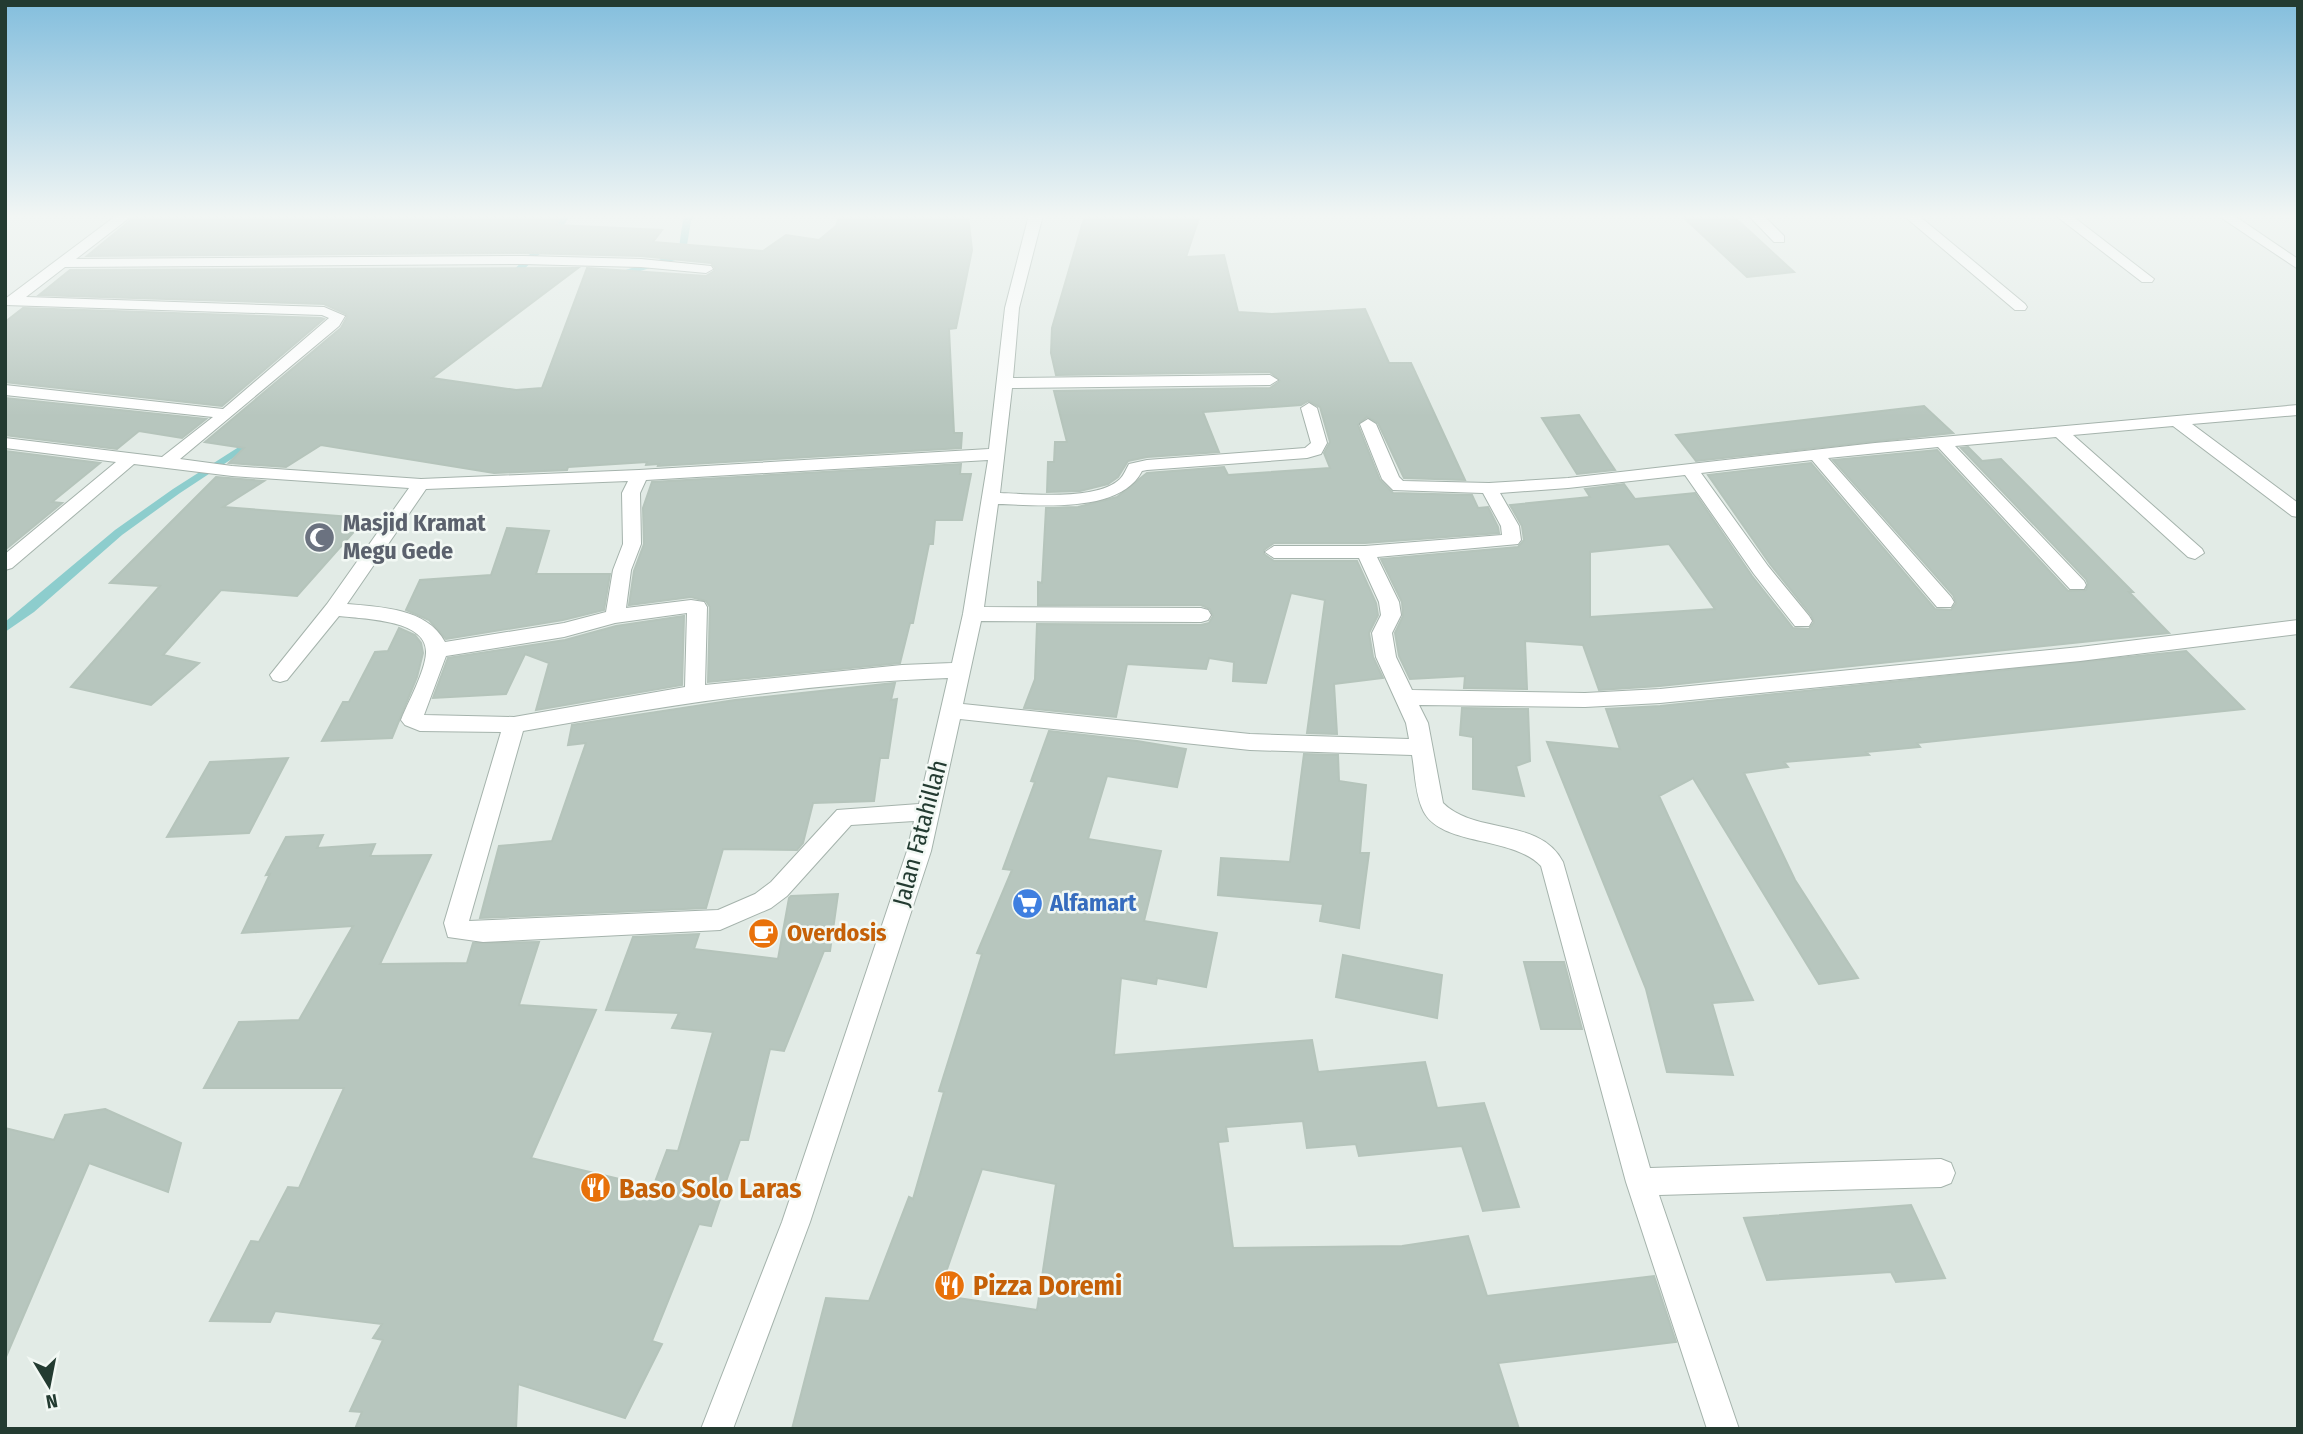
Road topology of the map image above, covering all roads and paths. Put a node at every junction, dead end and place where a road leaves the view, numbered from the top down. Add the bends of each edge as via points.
1 (38, 282) edge
2 (1019, 282) edge
3 (1990, 282) edge
4 (9, 303) edge
5 (2020, 307) dead end
6 (1270, 380) dead end
7 (1004, 383) junction
8 (5, 390) edge
9 (1308, 408) dead end
10 (2298, 410) edge
11 (227, 414) junction
12 (2178, 422) junction
13 (1368, 424) dead end
14 (2060, 432) junction
15 (1942, 442) junction
16 (5, 443) edge
17 (997, 454) junction
18 (1817, 456) junction
19 (130, 459) junction
20 (163, 464) junction
21 (1689, 469) junction
22 (639, 475) junction
23 (421, 484) junction
24 (1489, 488) junction
25 (990, 498) junction
26 (2298, 512) edge
27 (1274, 552) dead end
28 (1365, 552) junction
29 (2194, 553) dead end
30 (5, 564) edge
31 (2077, 585) dead end
32 (1944, 602) dead end
33 (334, 609) junction
34 (973, 614) junction
35 (1201, 615) dead end
36 (615, 616) junction
37 (1802, 621) dead end
38 (2298, 627) edge
39 (437, 650) junction
40 (961, 670) junction
41 (280, 675) dead end
42 (695, 693) junction
43 (1403, 697) junction
44 (951, 710) junction
45 (514, 725) junction
46 (1422, 747) junction
47 (928, 812) junction
48 (1941, 1173) dead end
49 (1640, 1182) junction
50 (717, 1429) edge
51 (1723, 1429) edge

1 - 4 street
2 - 7 street, Jalan Fatahillah
3 - 5 street
4 - 11 street via 324,311 338,316
6 - 7 street
7 - 17 street, Jalan Fatahillah
8 - 11 street
9 - 25 street via 1319,443 1307,453 1147,465 1135,468 1124,485 1086,497
10 - 12 street
11 - 20 street
12 - 14 street
12 - 26 street
13 - 24 street via 1391,479 1399,486
14 - 15 street
14 - 29 street
15 - 18 street
15 - 31 street
16 - 19 street
17 - 22 street
17 - 25 street, Jalan Fatahillah
18 - 21 street
18 - 32 street
19 - 20 street
19 - 30 street
20 - 23 street
21 - 24 street
21 - 37 street
22 - 23 street
22 - 36 street via 631,493 632,544 622,570
23 - 33 street
24 - 28 street via 1510,526 1512,541
25 - 34 street, Jalan Fatahillah
27 - 28 street
28 - 43 street via 1389,602 1391,615 1382,633 1386,657
33 - 39 street via 412,621 432,634
33 - 41 street
34 - 35 street
34 - 40 street, Jalan Fatahillah
36 - 39 street via 564,630
36 - 42 street via 697,607
38 - 43 street via 1660,696 1585,700
39 - 45 street via 412,720
40 - 42 street
40 - 44 street, Jalan Fatahillah
42 - 45 street
43 - 46 street via 1417,723
44 - 46 street via 1250,742
44 - 47 street, Jalan Fatahillah
45 - 47 street via 464,890 456,923 462,932 720,920 779,889 845,816
46 - 49 street via 1432,807 1441,817 1467,829 1530,844 1544,851 1551,862
47 - 50 street, Jalan Fatahillah via 796,1222
48 - 49 street
49 - 51 street

